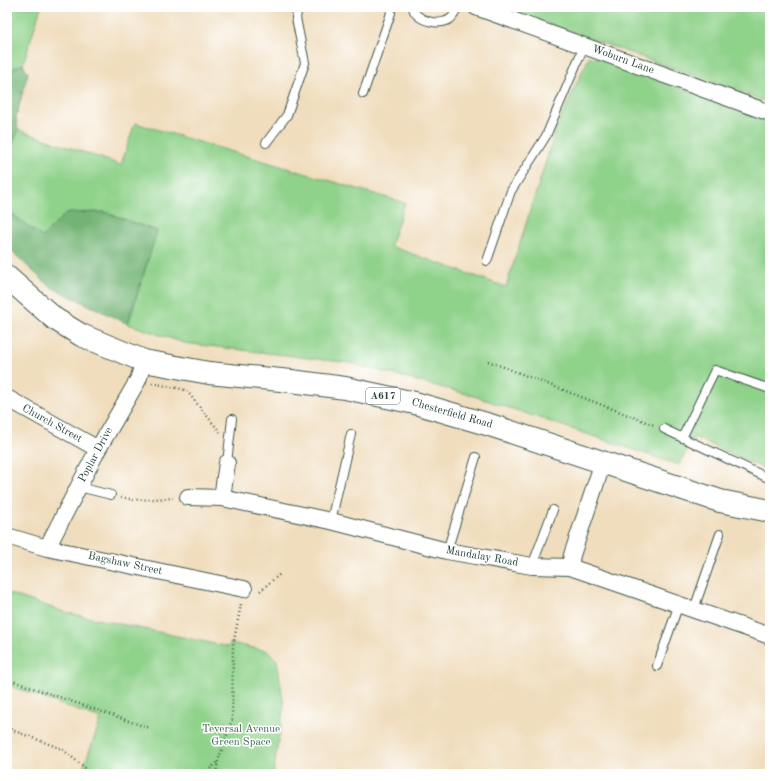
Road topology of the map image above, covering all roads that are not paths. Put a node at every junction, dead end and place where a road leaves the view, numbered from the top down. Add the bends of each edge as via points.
1 (298, 7) edge
2 (390, 7) edge
3 (413, 7) edge
4 (457, 7) edge
5 (476, 7) edge
6 (584, 46) junction
7 (363, 94) dead end
8 (770, 113) edge
9 (266, 143) dead end
10 (487, 261) dead end
11 (7, 277) edge
12 (141, 371) junction
13 (770, 389) edge
14 (7, 398) edge
15 (232, 419) dead end
16 (664, 429) road end
17 (351, 434) dead end
18 (682, 438) junction
19 (98, 449) junction
20 (476, 457) dead end
21 (603, 462) junction
22 (227, 463) joint
23 (770, 479) edge
24 (79, 487) junction
25 (111, 495) road end
26 (188, 497) road end
27 (222, 498) junction
28 (553, 510) dead end
29 (770, 511) edge
30 (331, 521) junction
31 (720, 534) dead end
32 (7, 536) edge
33 (47, 548) junction
34 (447, 551) junction
35 (532, 566) junction
36 (570, 567) junction
37 (244, 589) road end
38 (687, 607) junction
39 (770, 636) edge
40 (657, 666) dead end

1 - 9 lane via 296,18 305,63 287,115
2 - 7 lane via 391,13
3 - 4 lane via 417,15 442,23 454,16
5 - 6 street, Woburn Lane
6 - 8 street, Woburn Lane
6 - 10 lane via 546,136 511,191
11 - 12 highway, Chesterfield Road / A617 via 55,319
12 - 19 street, Poplar Drive
12 - 21 highway, Chesterfield Road / A617 via 209,373 345,388 415,403
13 - 18 lane via 715,370
14 - 19 street, Church Street
15 - 22 lane
16 - 18 lane
17 - 30 lane
18 - 23 lane
19 - 24 street, Poplar Drive
20 - 34 lane
21 - 29 highway, Chesterfield Road / A617 via 720,501
21 - 36 street
22 - 27 street
24 - 25 lane
24 - 33 street, Poplar Drive
26 - 27 street, Mandalay Road
27 - 30 street, Mandalay Road
28 - 35 lane
30 - 34 street, Mandalay Road
31 - 38 lane
32 - 33 street, Bagshaw Street
33 - 37 street, Bagshaw Street
34 - 35 street, Mandalay Road
35 - 36 street, Mandalay Road
36 - 38 street, Mandalay Road
38 - 39 street, Mandalay Road
38 - 40 lane

